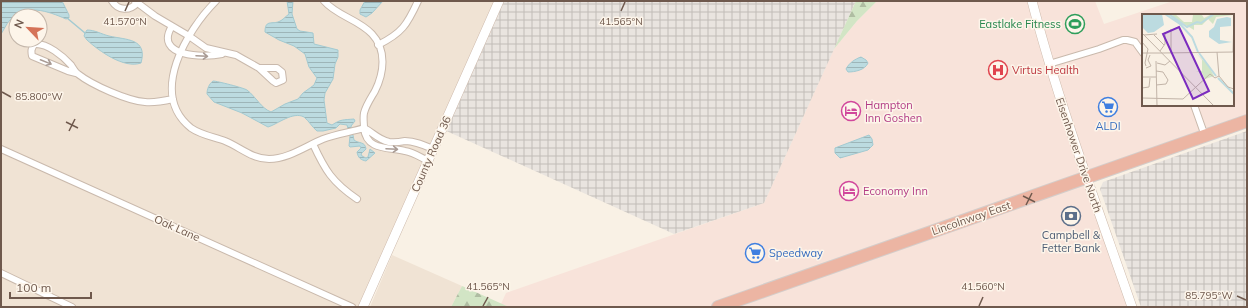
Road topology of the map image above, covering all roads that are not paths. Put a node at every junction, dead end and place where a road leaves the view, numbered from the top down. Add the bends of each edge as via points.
1 (112, 1) edge
2 (216, 1) edge
3 (324, 1) edge
4 (418, 1) edge
5 (499, 1) edge
6 (1032, 1) edge
7 (136, 2) edge
8 (172, 26) junction
9 (189, 36) junction
10 (378, 45) junction
11 (1142, 52) edge
12 (181, 53) junction
13 (223, 53) junction
14 (1049, 64) junction
15 (259, 68) dead end
16 (76, 73) junction
17 (173, 100) junction
18 (1194, 106) edge
19 (1247, 121) edge
20 (364, 128) junction
21 (1205, 136) junction
22 (313, 144) junction
23 (1, 148) edge
24 (433, 149) junction
25 (428, 161) junction
26 (1086, 177) junction
27 (357, 199) dead end
28 (1, 273) edge
29 (63, 305) edge
30 (72, 307) edge
31 (352, 307) edge
32 (363, 307) edge
33 (718, 307) edge
34 (1132, 307) edge

1 - 7 street via 127,9 133,7
2 - 9 street
3 - 10 street via 337,12 367,29
4 - 10 street via 400,32
5 - 24 street, County Road 36
6 - 14 street, Eisenhower Drive North
7 - 8 street
8 - 9 street
8 - 12 street via 168,34 168,43
9 - 12 street
9 - 13 street via 206,48
10 - 20 street via 382,72 365,112
11 - 14 street via 1135,42 1123,40
12 -> 13 street via 205,56
12 - 17 street via 172,81
13 - 15 street via 236,55
14 - 26 street, Eisenhower Drive North
16 -> 16 street via 70,64 46,45 35,44 32,47 32,56
16 - 17 street via 94,84 135,101 153,103
17 - 22 street via 182,118 191,128 228,142 254,156 278,158
18 - 21 street
19 - 21 highway, Lincolnway East
20 - 22 street via 335,135
20 - 24 street via 388,142 411,141
20 -> 25 street via 366,137 377,146 387,150 405,151
21 - 26 highway, Lincolnway East
22 - 27 street via 333,179
23 - 31 street, Oak Lane
24 - 25 street, County Road 36
25 - 32 street, County Road 36
26 - 33 highway, Lincolnway East
26 - 34 street, Eisenhower Drive North
28 - 29 street
29 - 30 street

